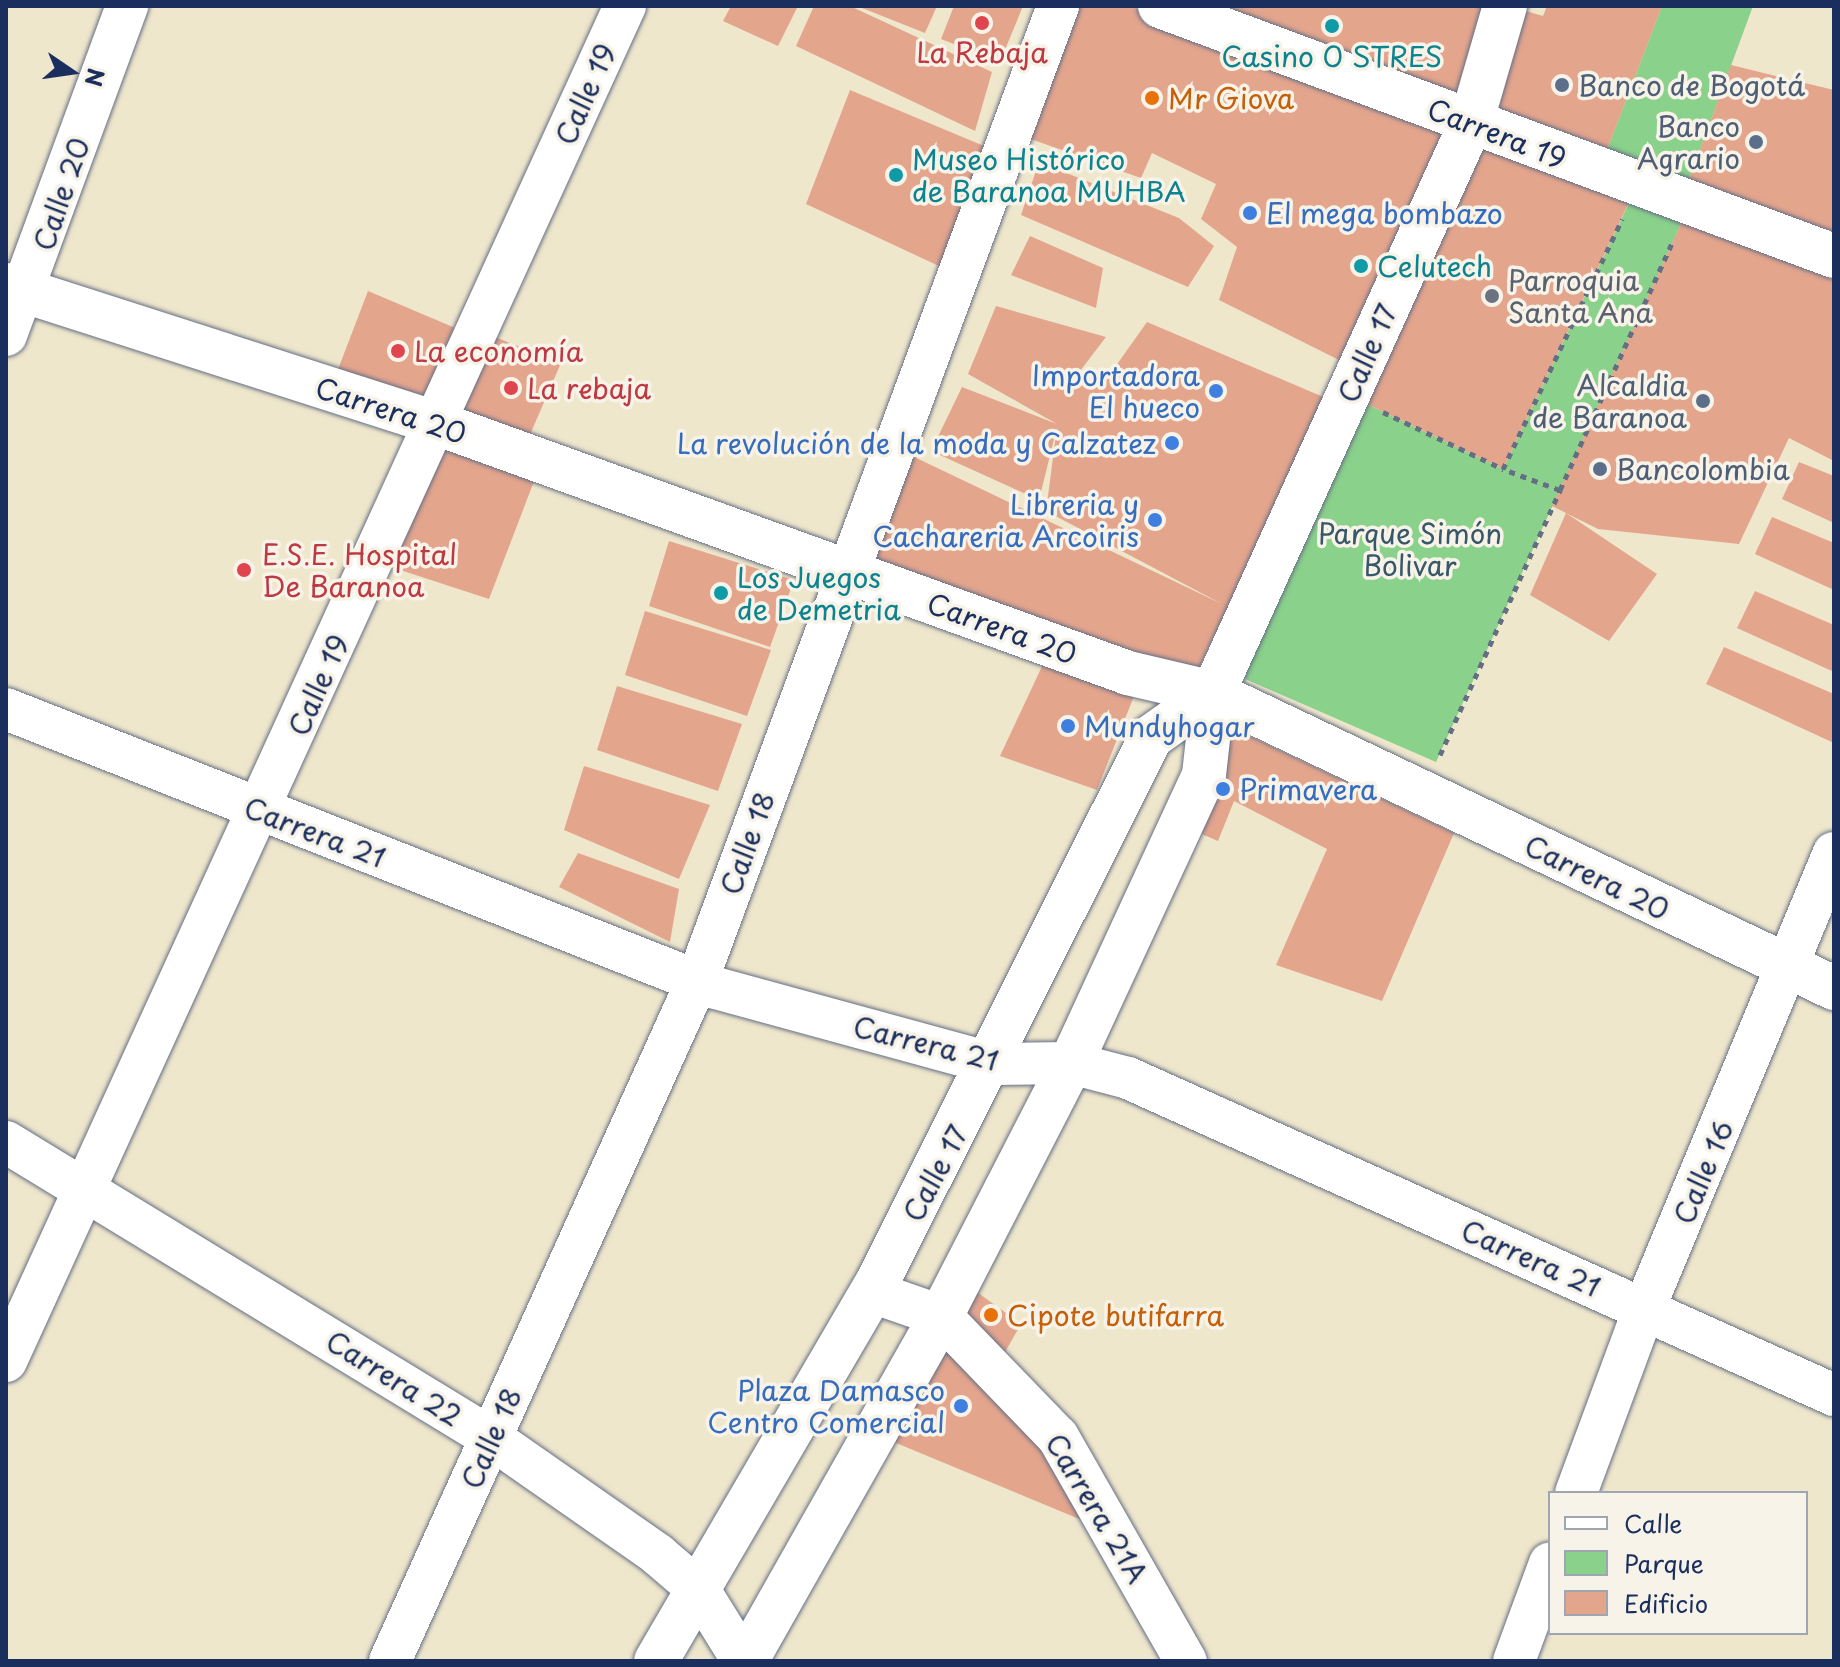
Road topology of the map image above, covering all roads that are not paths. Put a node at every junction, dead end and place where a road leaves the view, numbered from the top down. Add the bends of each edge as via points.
1 (127, 6) edge
2 (625, 6) edge
3 (1058, 6) edge
4 (1160, 6) edge
5 (1505, 6) edge
6 (1471, 123) junction
7 (1834, 256) edge
8 (16, 289) edge
9 (6, 335) edge
10 (436, 423) junction
11 (844, 572) junction
12 (1213, 693) junction
13 (6, 709) edge
14 (261, 811) junction
15 (1834, 853) edge
16 (1788, 969) junction
17 (697, 981) junction
18 (1834, 988) edge
19 (1071, 1063) junction
20 (993, 1064) junction
21 (6, 1142) edge
22 (84, 1184) junction
23 (872, 1292) junction
24 (1644, 1309) junction
25 (941, 1316) junction
26 (6, 1361) edge
27 (1834, 1395) edge
28 (491, 1438) junction
29 (1577, 1491) edge
30 (1548, 1568) edge
31 (699, 1590) junction
32 (390, 1661) edge
33 (656, 1661) edge
34 (745, 1661) edge
35 (1186, 1661) edge
36 (1514, 1661) edge

1 - 8 street, Calle 20
2 - 10 street, Calle 19
3 - 11 street, Calle 18
4 - 6 street, Carrera 19
5 - 6 street, Calle 17
6 - 7 street, Carrera 19
6 - 12 street, Calle 17
8 - 9 street, Calle 20
8 - 10 street, Carrera 20
10 - 11 street, Carrera 20
10 - 14 street, Calle 19
11 - 12 street, Carrera 20 via 1128,673
11 - 17 street, Calle 18
12 - 16 street, Carrera 20
12 - 19 street, Calle 17 via 1204,775
12 - 20 street, Calle 17 via 1151,737
13 - 14 street, Carrera 21
14 - 17 street, Carrera 21
14 - 22 street, Calle 19
15 - 16 street, Calle 16
16 - 18 street, Carrera 20
16 - 24 street, Calle 16
17 - 20 street, Carrera 21
17 - 28 street, Calle 18
19 - 20 street, Carrera 21
19 - 24 street, Carrera 21 via 1128,1078
19 - 25 street, Calle 17
20 - 23 street, Calle 17
21 - 22 street, Carrera 22
22 - 26 street, Calle 19
22 - 28 street, Carrera 22
23 - 25 street, Carrera 21A
23 - 31 street, Calle 17
24 - 27 street, Carrera 21
24 - 29 street, Calle 16
25 - 34 street, Calle 17
25 - 35 street, Carrera 21A via 1058,1437
28 - 31 street, Carrera 22
28 - 32 street, Calle 18
30 - 36 street
31 - 33 street, Calle 17
31 - 34 street, Carrera 22

